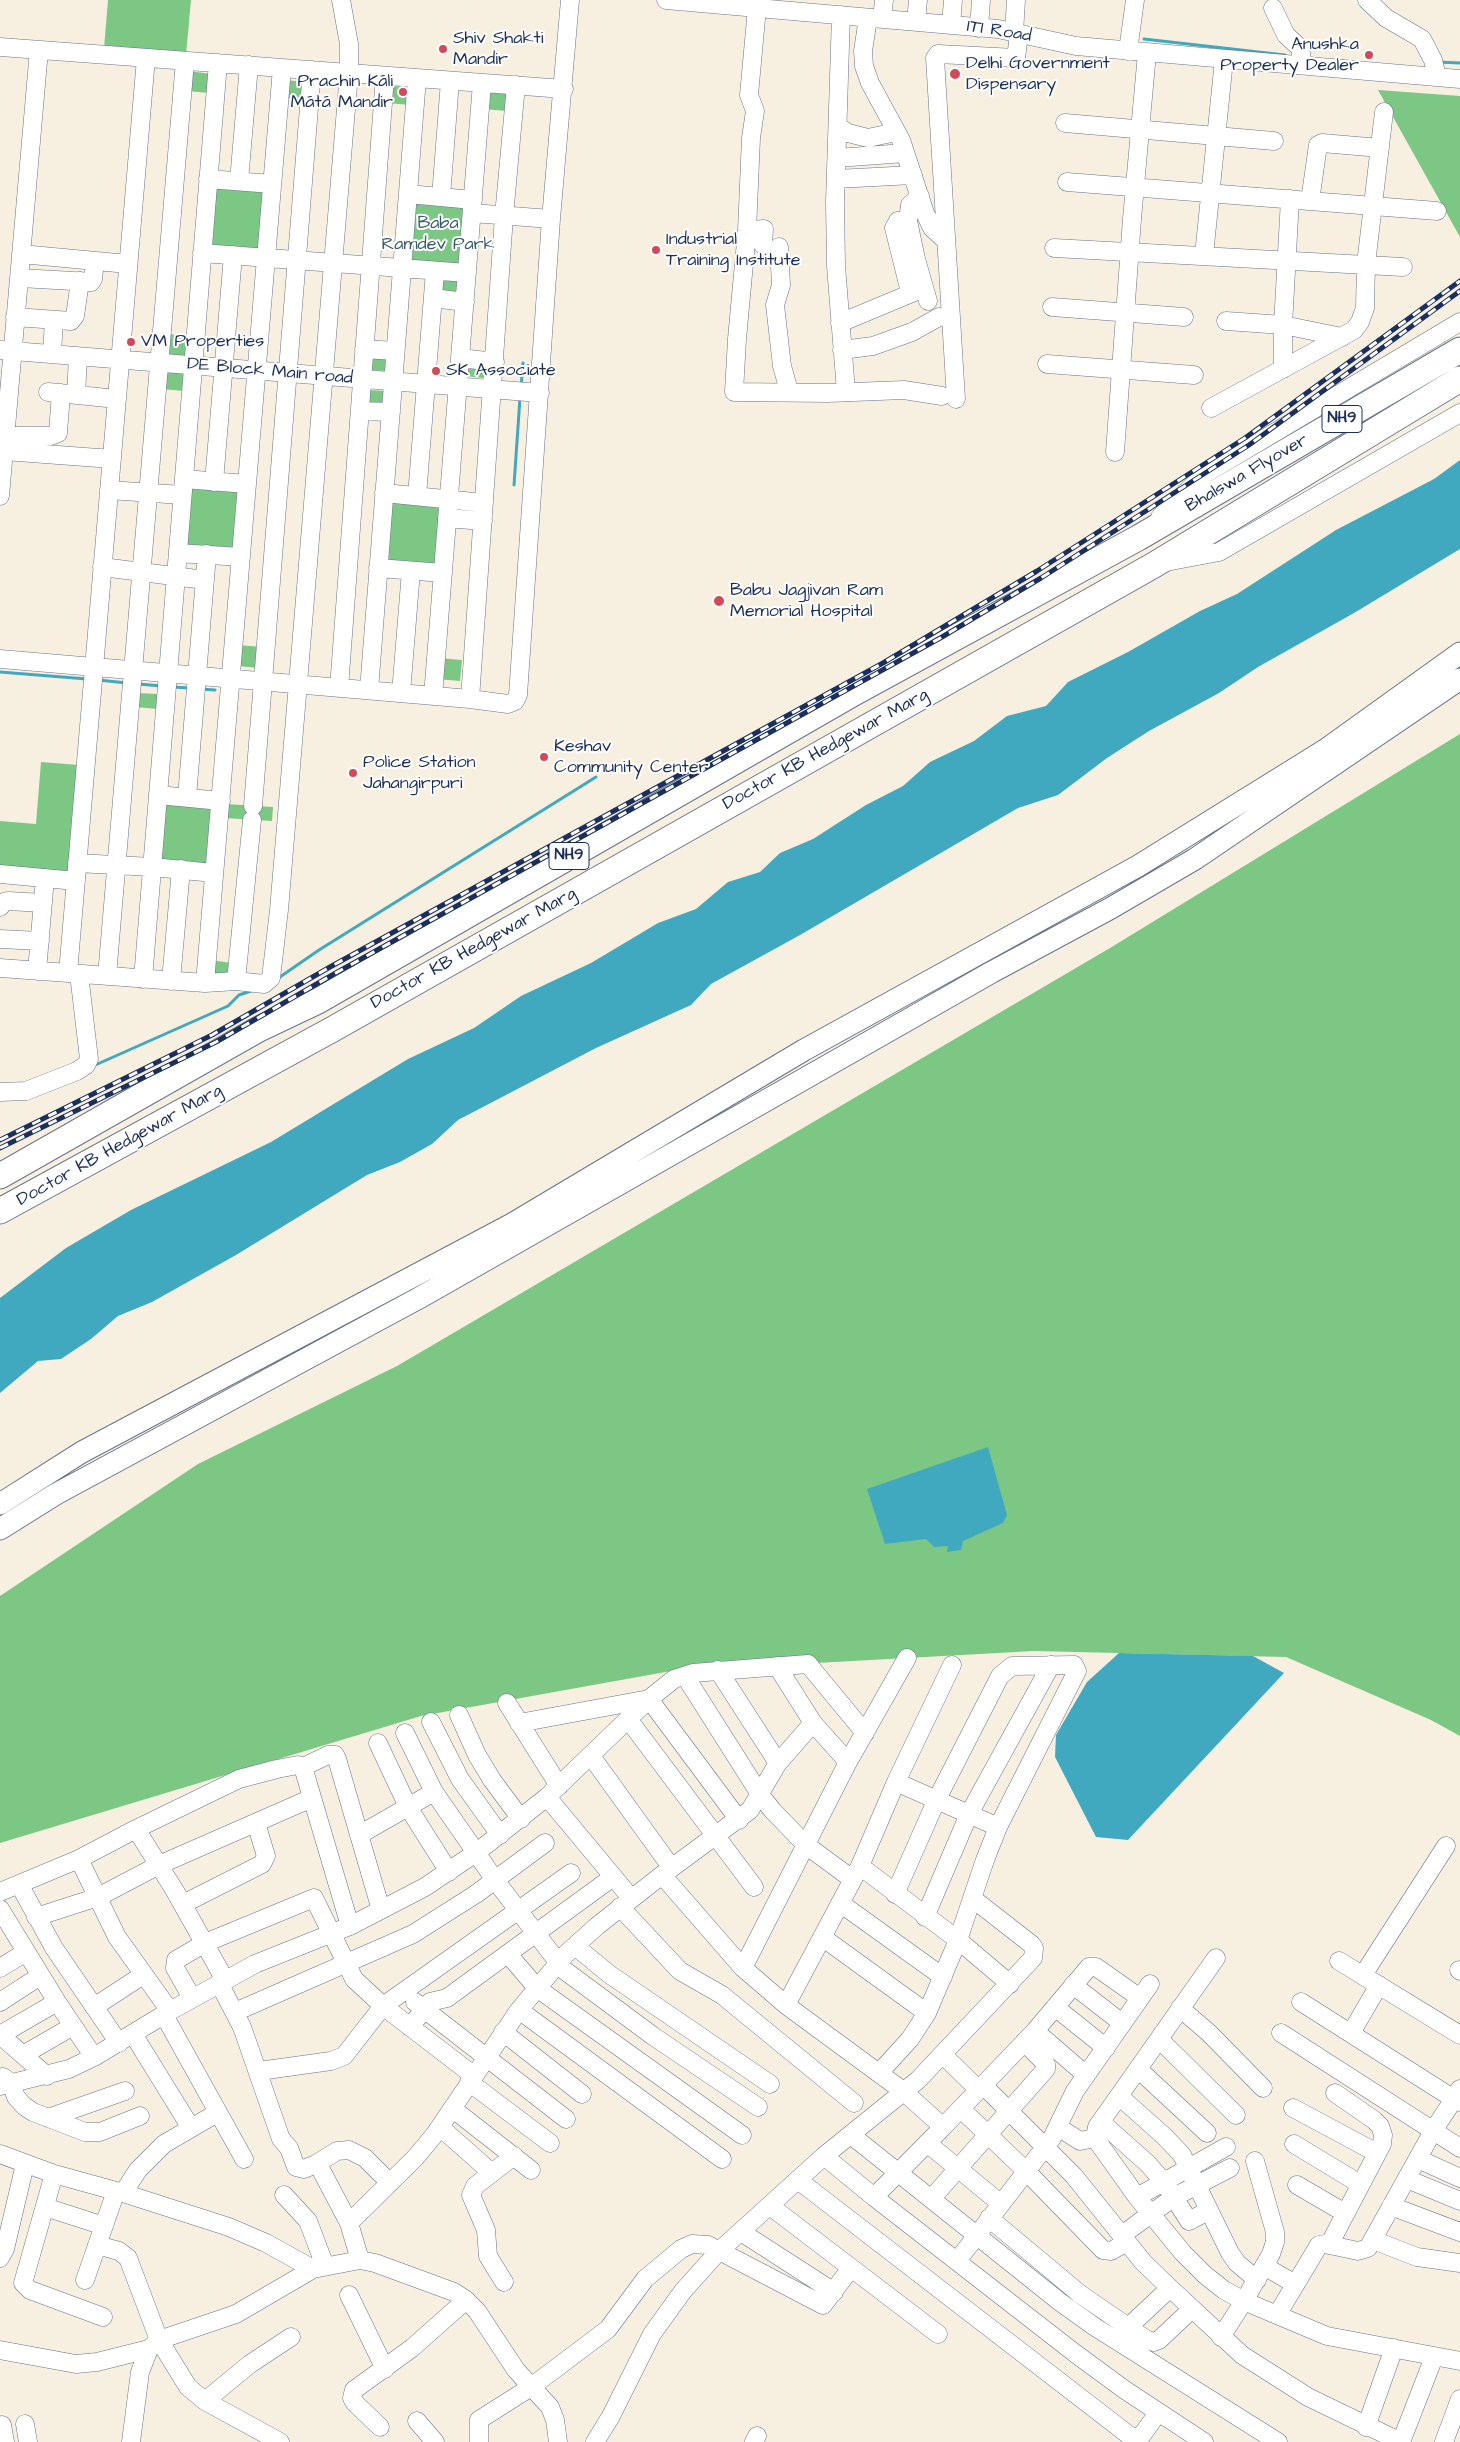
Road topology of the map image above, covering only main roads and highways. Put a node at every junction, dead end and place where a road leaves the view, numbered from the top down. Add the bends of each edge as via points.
1 (1460, 350) edge
2 (1460, 379) edge
3 (1138, 538) joint
4 (1154, 565) joint
5 (1459, 656) edge
6 (1460, 679) edge
7 (0, 1176) edge
8 (0, 1211) edge
9 (0, 1504) edge
10 (0, 1529) edge

1 - 3 highway, Bhalswa Flyover / NH9
2 - 4 highway, Bhalswa Flyover / NH9
3 - 7 highway, Doctor KB Hedgewar Marg / NH9 via 854,693 326,996 259,1029
4 - 8 highway, Doctor KB Hedgewar Marg via 333,1029
5 - 9 main road via 1325,750 1138,866 804,1050 512,1224 82,1452
6 - 10 main road via 1195,859 1111,908 992,972 419,1298 56,1494

